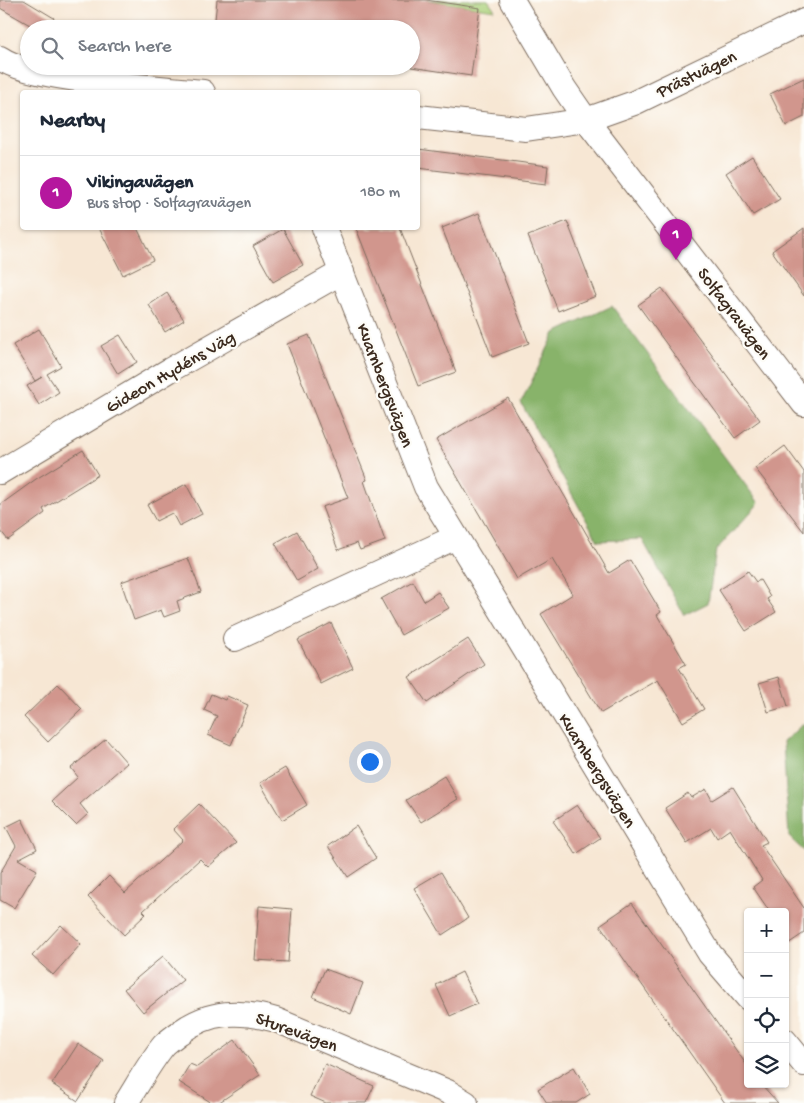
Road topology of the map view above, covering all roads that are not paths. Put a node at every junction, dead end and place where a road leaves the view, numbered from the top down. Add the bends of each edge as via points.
1 (512, 0) edge
2 (804, 21) edge
3 (1, 61) edge
4 (20, 67) edge
5 (59, 75) edge
6 (185, 90) edge
7 (420, 117) edge
8 (586, 120) junction
9 (325, 230) edge
10 (342, 272) junction
11 (804, 404) edge
12 (0, 472) edge
13 (456, 537) junction
14 (235, 639) dead end
15 (744, 993) edge
16 (786, 1043) edge
17 (804, 1064) edge
18 (126, 1103) edge
19 (466, 1103) edge

1 - 8 street, Solfagravägen
2 - 8 street, Prästvägen via 634,103
3 - 4 street
5 - 6 street
7 - 8 street via 526,129
8 - 11 street, Solfagravägen
9 - 10 street, Kvarnbergsvägen
10 - 12 street, Gideon Hydéns Väg
10 - 13 street, Kvarnbergsvägen via 426,487
13 - 14 street
13 - 15 street, Kvarnbergsvägen via 710,954
16 - 17 street
18 - 19 street, Sturevägen via 164,1045 190,1025 210,1016 231,1012 276,1020 448,1092

